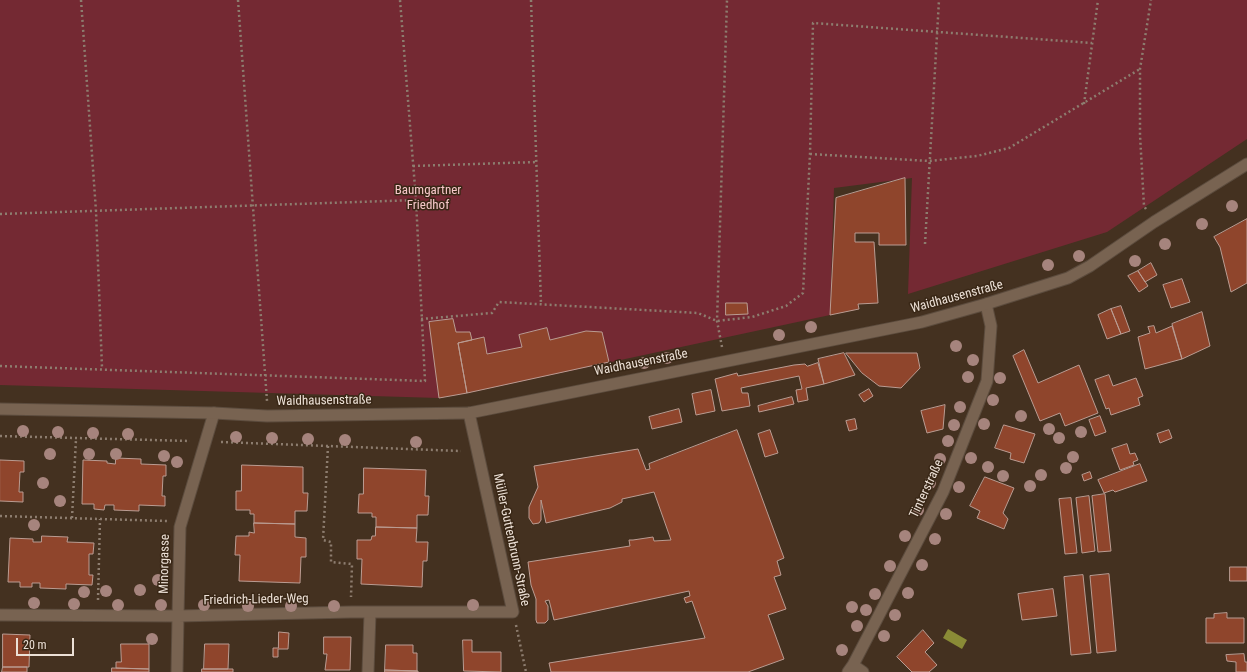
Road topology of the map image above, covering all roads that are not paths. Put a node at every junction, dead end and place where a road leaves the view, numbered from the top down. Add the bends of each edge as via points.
1 (1247, 164) edge
2 (986, 304) junction
3 (0, 409) edge
4 (214, 413) junction
5 (469, 413) junction
6 (513, 612) joint
7 (370, 613) junction
8 (0, 615) edge
9 (178, 616) junction
10 (850, 669) edge
11 (177, 672) edge
12 (368, 672) edge
13 (863, 672) edge

1 - 2 street, Waidhausenstraße via 1068,278
2 - 5 street, Waidhausenstraße via 922,322
2 - 10 street, Tinterstraße via 991,326 987,381 943,492
3 - 4 street, Waidhausenstraße
4 - 5 street, Waidhausenstraße via 267,416
4 - 9 street, Minorgasse via 181,521
5 - 6 street, Müller-Guttenbrunn-Straße
6 - 7 street, Friedrich-Lieder-Weg
7 - 9 street, Friedrich-Lieder-Weg
7 - 12 street
8 - 9 street, Friedrich-Lieder-Weg
9 - 11 street, Minorgasse
10 - 13 street

